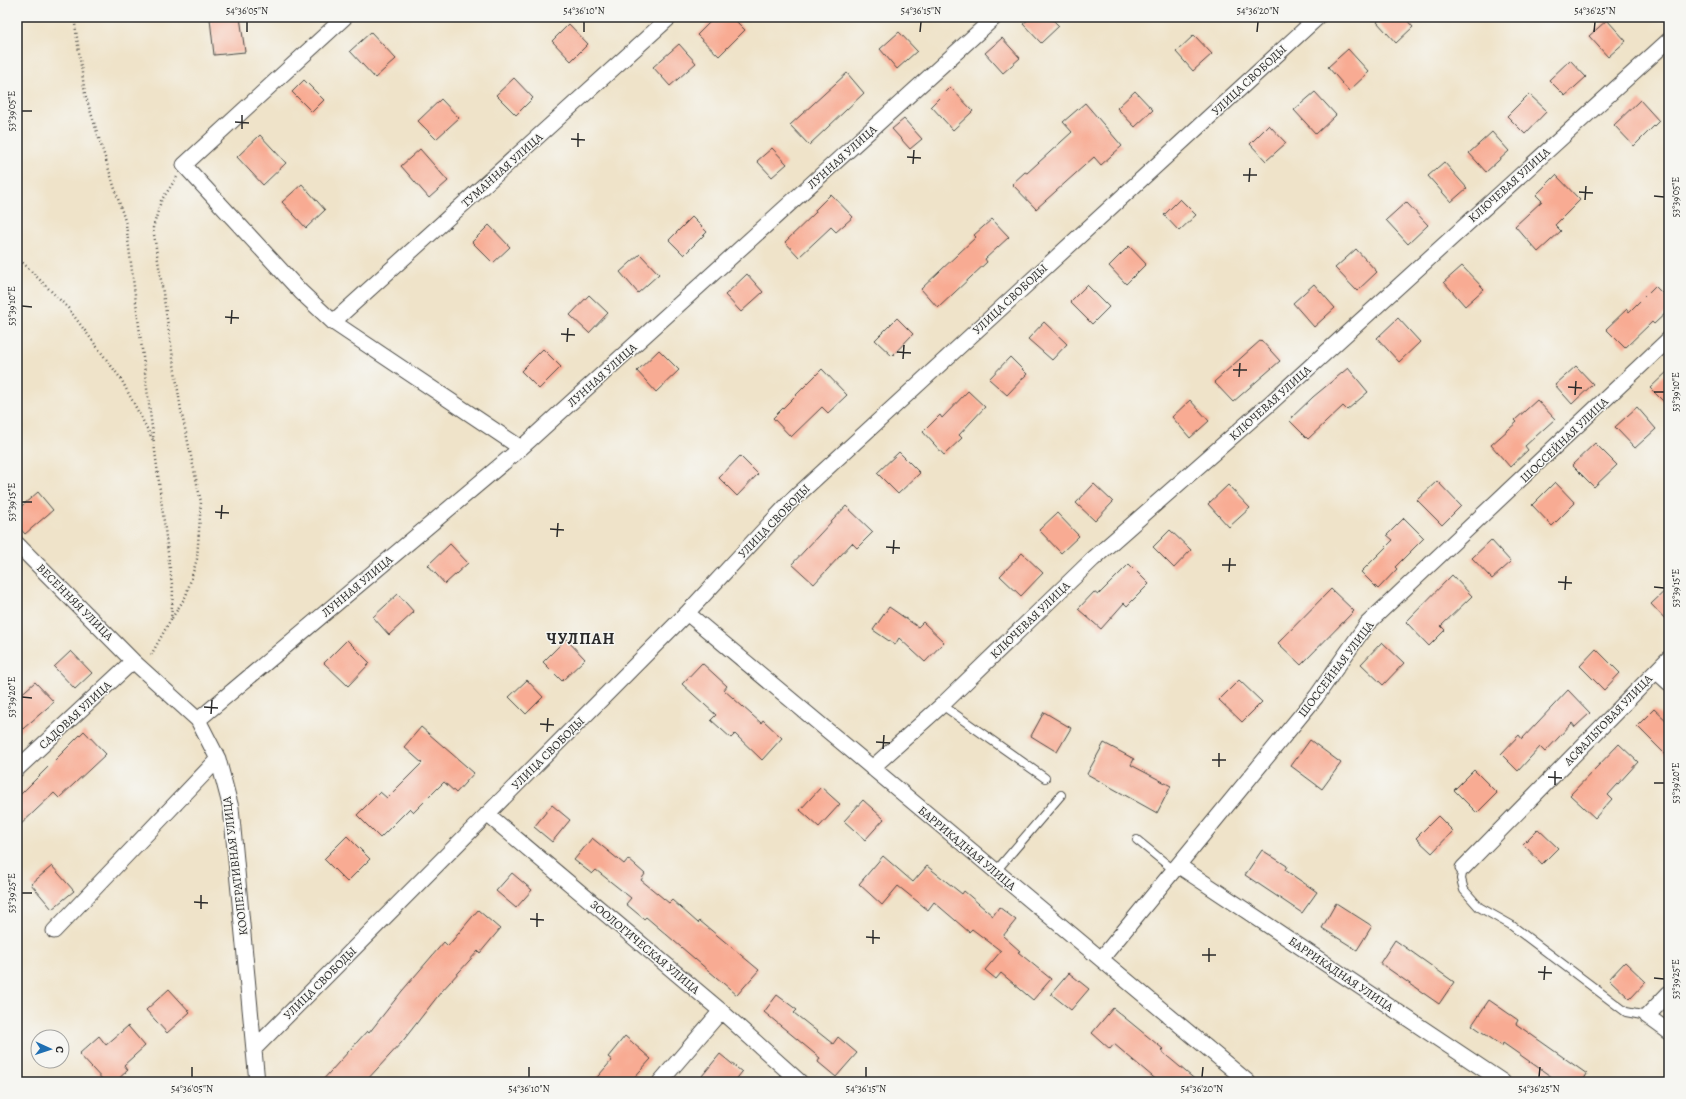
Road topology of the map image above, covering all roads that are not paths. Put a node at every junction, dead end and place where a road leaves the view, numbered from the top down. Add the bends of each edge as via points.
1 (346, 17) edge
2 (670, 17) edge
3 (995, 17) edge
4 (1318, 17) edge
5 (1669, 40) edge
6 (333, 322) junction
7 (1669, 339) edge
8 (521, 448) junction
9 (17, 544) edge
10 (687, 613) junction
11 (1669, 658) edge
12 (138, 665) junction
13 (1656, 670) junction
14 (1669, 683) edge
15 (942, 705) junction
16 (198, 720) junction
17 (218, 759) junction
18 (872, 768) junction
19 (17, 769) edge
20 (1045, 778) dead end
21 (1061, 795) dead end
22 (487, 814) junction
23 (1137, 840) dead end
24 (1463, 868) joint
25 (1177, 869) junction
26 (996, 871) junction
27 (54, 931) dead end
28 (1101, 959) junction
29 (1669, 993) edge
30 (721, 1010) junction
31 (1647, 1016) junction
32 (1669, 1032) edge
33 (254, 1049) junction
34 (253, 1079) edge
35 (660, 1082) edge
36 (800, 1082) edge
37 (1248, 1082) edge
38 (1503, 1082) edge

1 - 6 street via 184,165 300,292
2 - 6 street, ТУМАННАЯ УЛИЦА
3 - 8 street, ЛУННАЯ УЛИЦА
4 - 10 street, УЛИЦА СВОБОДЫ via 790,502
5 - 15 street, КЛЮЧЕВАЯ УЛИЦА via 1267,406 1093,559
6 - 8 street
7 - 25 street, ШОССЕЙНАЯ УЛИЦА via 1366,624 1316,697
8 - 16 street, ЛУННАЯ УЛИЦА
9 - 12 street, ВЕСЕННЯЯ УЛИЦА
10 - 18 street, БАРРИКАДНАЯ УЛИЦА
10 - 22 street, УЛИЦА СВОБОДЫ
11 - 13 street, АСФАЛЬТОВАЯ УЛИЦА
12 - 16 street, КООПЕРАТИВНАЯ УЛИЦА
12 - 19 street, САДОВАЯ УЛИЦА
13 - 14 street
13 - 24 street, АСФАЛЬТОВАЯ УЛИЦА
15 - 18 street, КЛЮЧЕВАЯ УЛИЦА
15 - 20 lane
16 - 17 street, КООПЕРАТИВНАЯ УЛИЦА
17 - 27 street
17 - 33 street, КООПЕРАТИВНАЯ УЛИЦА via 230,808
18 - 26 street, БАРРИКАДНАЯ УЛИЦА
21 - 26 lane
22 - 30 street, ЗООЛОГИЧЕСКАЯ УЛИЦА
22 - 33 street, УЛИЦА СВОБОДЫ
23 - 25 lane
24 - 31 lane via 1461,879 1464,890 1479,907 1511,925 1626,1012
25 - 28 street, ШОССЕЙНАЯ УЛИЦА
25 - 38 street, БАРРИКАДНАЯ УЛИЦА
26 - 28 street, БАРРИКАДНАЯ УЛИЦА
28 - 37 street, БАРРИКАДНАЯ УЛИЦА
29 - 31 street
30 - 35 street
30 - 36 street, ЗООЛОГИЧЕСКАЯ УЛИЦА
31 - 32 street
33 - 34 street, КООПЕРАТИВНАЯ УЛИЦА

